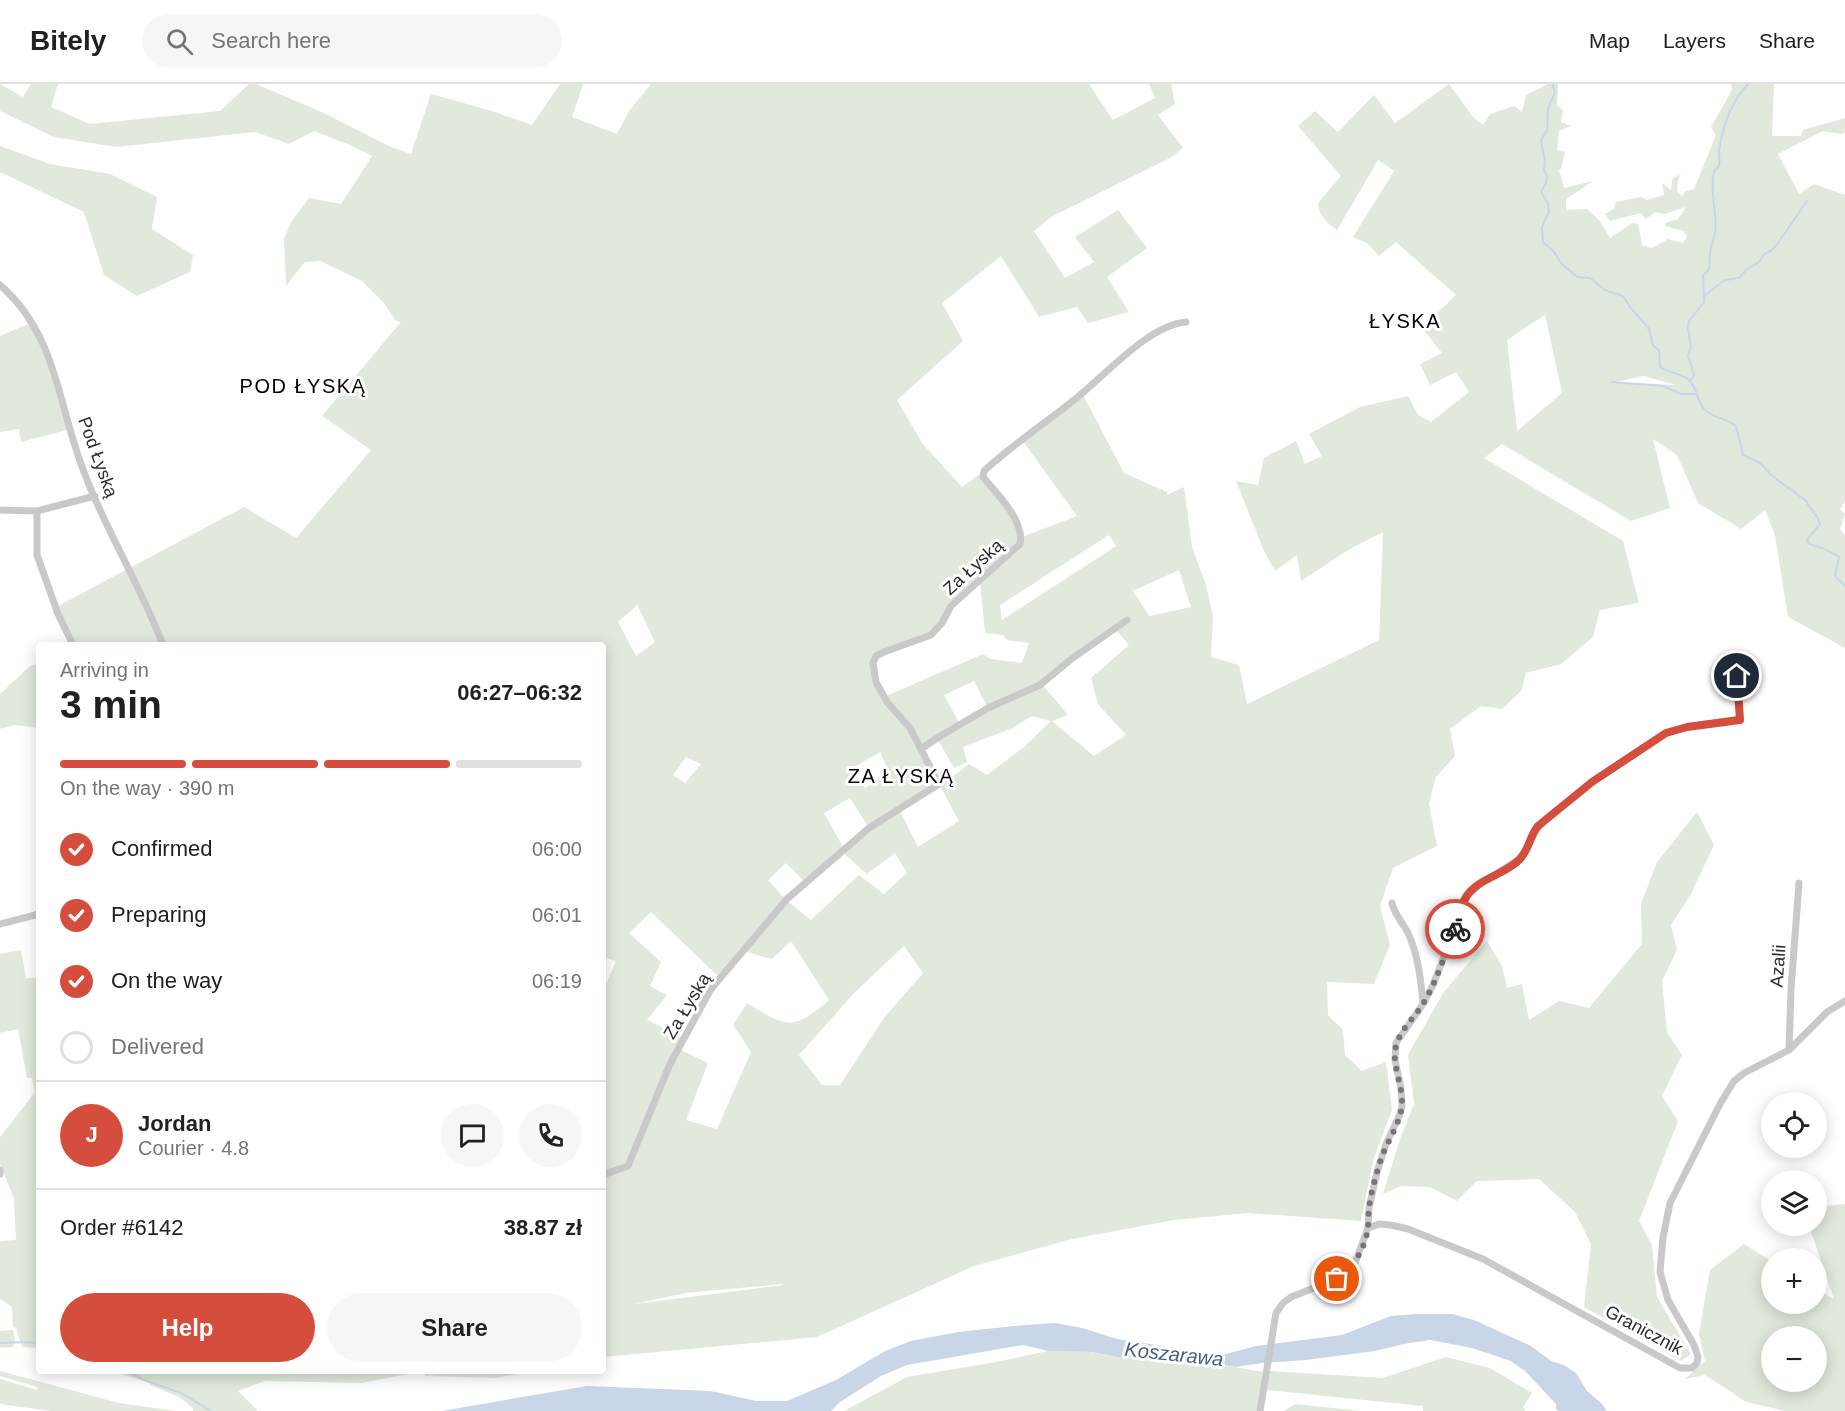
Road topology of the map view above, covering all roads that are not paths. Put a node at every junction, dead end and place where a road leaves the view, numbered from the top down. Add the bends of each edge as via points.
1 (0, 285) edge
2 (1186, 321) dead end
3 (95, 496) junction
4 (0, 510) edge
5 (37, 511) junction
6 (1127, 620) dead end
7 (72, 642) edge
8 (162, 642) edge
9 (1737, 676) dead end
10 (921, 749) junction
11 (1799, 883) dead end
12 (1392, 903) dead end
13 (36, 915) edge
14 (0, 924) edge
15 (1845, 1001) edge
16 (1423, 1004) junction
17 (1789, 1050) junction
18 (606, 1174) edge
19 (1368, 1228) junction
20 (1260, 1411) edge

1 - 3 street, Pod Łyską via 33,322 45,348 80,461
2 - 10 street, Za Łyską via 1147,338 1077,399 984,471 983,477 1018,522 1020,544 951,606 931,635 884,652 873,663 876,682 887,702 910,728
3 - 5 street
3 - 8 street, Pod Łyską
4 - 5 street
5 - 7 street via 37,555
6 - 10 street via 1040,685 988,708
9 - 16 street via 1740,720 1666,733 1592,782 1547,818 1518,860 1471,891
10 - 18 street, Za Łyską via 939,784 869,828 787,899 711,989 670,1064 628,1166
11 - 17 street, Azalii
12 - 16 street via 1413,947
13 - 14 street
15 - 17 street, Granicznik via 1827,1012
16 - 19 street via 1394,1051 1402,1106 1377,1172
17 - 19 street, Granicznik via 1734,1081 1671,1203 1660,1272 1668,1300 1698,1357 1692,1368 1680,1368 1483,1259 1408,1229 1379,1224
19 - 20 street via 1355,1263 1345,1275 1291,1297 1276,1313

